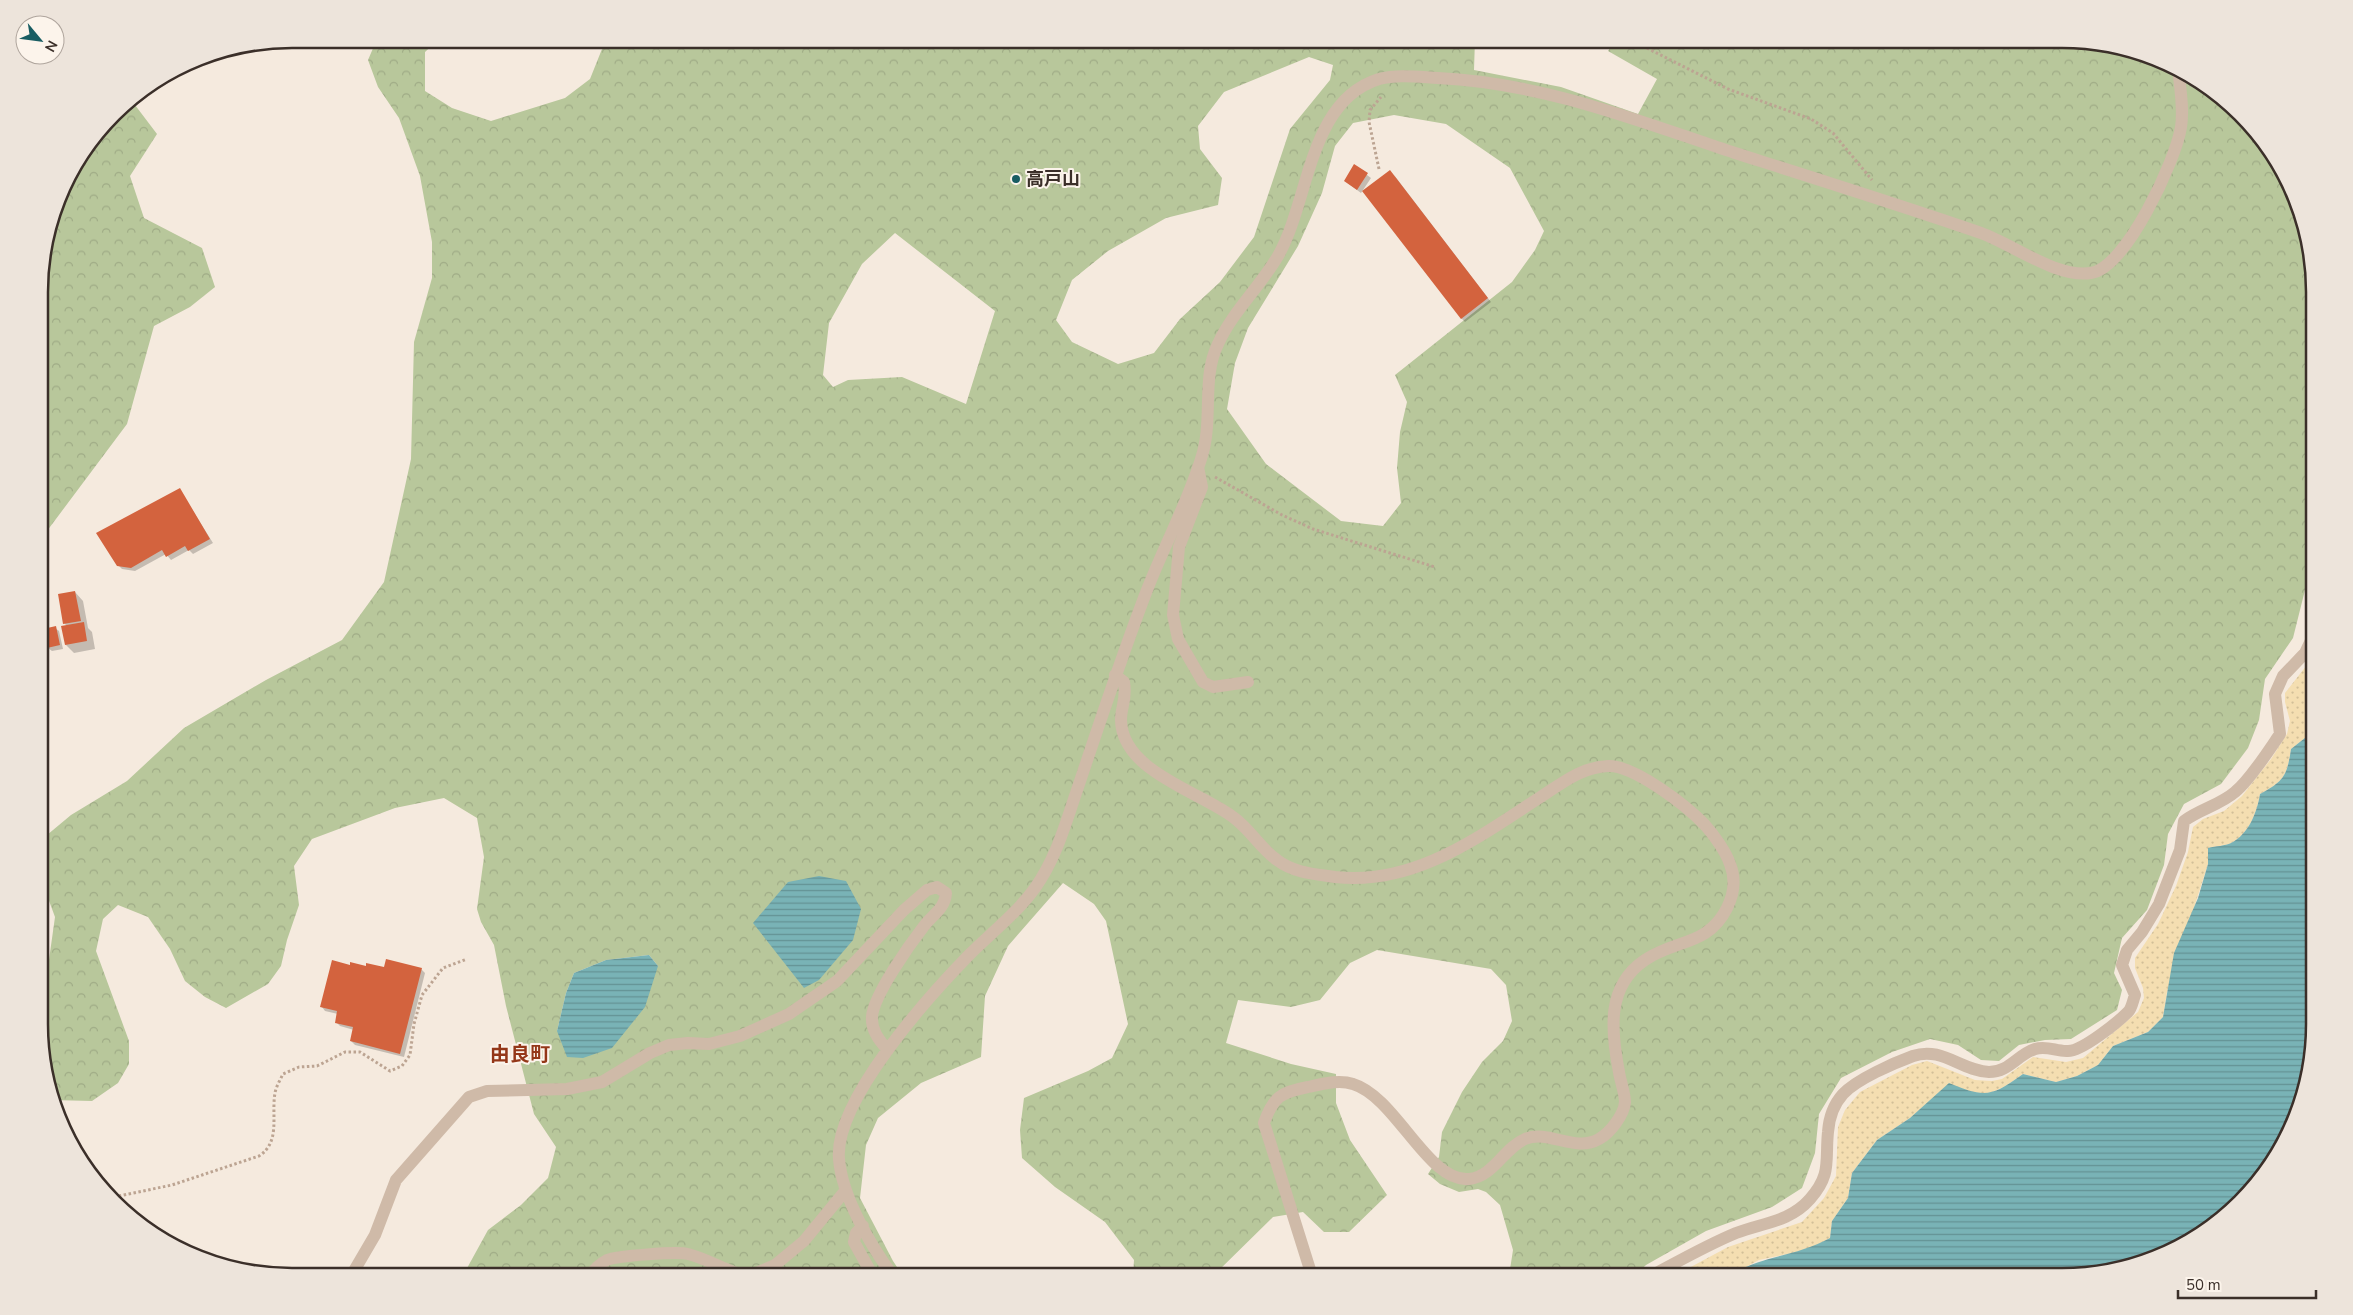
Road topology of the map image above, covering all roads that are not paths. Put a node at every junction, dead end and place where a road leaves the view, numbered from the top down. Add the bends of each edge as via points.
1 (2179, 78) edge
2 (1198, 467) junction
3 (2306, 653) edge
4 (1115, 675) junction
5 (1248, 682) dead end
6 (888, 1050) junction
7 (845, 1191) junction
8 (864, 1226) junction
9 (356, 1268) edge
10 (598, 1268) edge
11 (723, 1268) edge
12 (768, 1268) edge
13 (869, 1268) edge
14 (888, 1268) edge
15 (1309, 1268) edge
16 (1666, 1268) edge

1 - 2 street via 2182,124 2170,162 2138,226 2122,250 2101,271 2086,274 2060,270 1992,237 1887,200 1573,99 1464,79 1383,78 1357,89 1338,107 1322,132 1296,217 1280,254 1235,314 1216,346 1208,372 1210,408 1203,456
2 - 4 street via 1148,585
2 - 5 street via 1202,487 1179,547 1173,615 1178,639 1203,682 1214,687
3 - 16 street via 2284,676 2275,694 2280,734 2236,792 2198,810 2184,821 2180,850 2159,904 2128,950 2122,965 2135,995 2129,1011 2084,1046 2069,1051 2037,1048 2023,1054 2007,1068 1990,1072 1976,1070 1930,1053 1914,1056 1871,1076 1844,1093 1833,1110 1828,1131 1828,1166 1820,1185 1800,1208 1776,1222 1737,1233
4 - 6 street via 1053,860 1032,892 929,998
4 - 15 street via 1124,682 1126,697 1121,720 1127,745 1139,760 1233,816 1276,860 1302,872 1358,879 1420,868 1468,845 1581,771 1611,766 1634,771 1706,826 1730,862 1735,883 1728,908 1711,932 1659,950 1636,966 1620,986 1612,1013 1613,1045 1625,1103 1617,1121 1603,1138 1586,1144 1541,1136 1526,1138 1512,1147 1493,1168 1474,1179 1459,1179 1443,1171 1392,1112 1354,1084 1332,1082 1288,1091 1271,1103 1264,1123
6 - 7 street via 859,1090 841,1132 838,1157
6 - 9 street via 878,1040 872,1017 878,998 902,958 946,902 946,892 937,887 927,890 904,910 837,981 789,1014 740,1036 709,1044 669,1045 602,1082 567,1088 487,1091 469,1097 396,1180 375,1235
7 - 8 street
7 - 12 street via 804,1241
8 - 13 street via 856,1233 854,1242
8 - 14 street
10 - 11 street via 607,1260 687,1253

